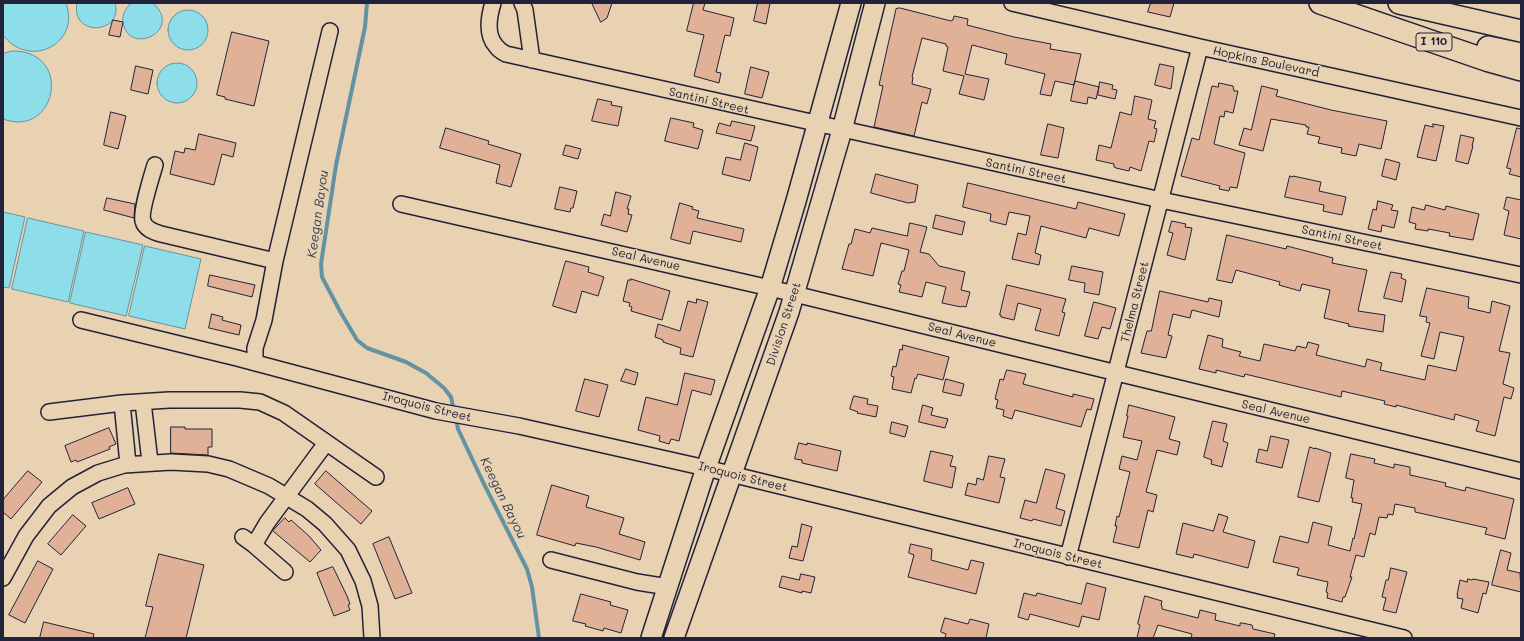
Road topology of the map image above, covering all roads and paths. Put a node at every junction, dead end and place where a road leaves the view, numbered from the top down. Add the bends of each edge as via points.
1 (493, 3) edge
2 (522, 3) edge
3 (851, 3) edge
4 (875, 3) edge
5 (1012, 3) edge
6 (1320, 3) edge
7 (1405, 5) edge
8 (1348, 12) junction
9 (1521, 22) edge
10 (330, 31) dead end
11 (1521, 31) edge
12 (1200, 47) junction
13 (1521, 54) edge
14 (532, 60) junction
15 (1521, 70) edge
16 (1521, 118) edge
17 (818, 125) junction
18 (842, 130) junction
19 (155, 165) dead end
20 (1160, 200) junction
21 (401, 204) dead end
22 (275, 261) junction
23 (1521, 275) edge
24 (770, 288) junction
25 (795, 294) junction
26 (81, 320) dead end
27 (255, 363) junction
28 (1117, 373) junction
29 (143, 402) junction
30 (122, 403) junction
31 (48, 412) dead end
32 (326, 443) junction
33 (150, 462) junction
34 (128, 464) junction
35 (706, 468) junction
36 (1521, 471) edge
37 (732, 475) junction
38 (376, 477) dead end
39 (287, 496) junction
40 (1068, 557) junction
41 (551, 560) dead end
42 (285, 572) dead end
43 (3, 578) edge
44 (668, 587) junction
45 (1379, 635) edge
46 (372, 638) edge
47 (651, 638) edge
48 (674, 638) edge
49 (1404, 638) edge

1 - 14 street, Santini Street via 489,21 490,36 495,46 506,54
2 - 14 street
3 - 17 main road, Division Street
4 - 18 main road, Division Street
5 - 12 street, Hopkins Boulevard
6 - 8 highway, I 110
7 - 9 highway
7 - 11 highway
8 - 13 highway
8 - 15 highway, I 110
10 - 22 street
12 - 16 street, Hopkins Boulevard
12 - 20 street, Thelma Street
14 - 17 street, Santini Street
17 - 18 street, Santini Street
17 - 24 main road, Division Street
18 - 20 street, Santini Street
18 - 25 main road, Division Street
19 - 22 street via 142,221 151,231
20 - 23 street, Santini Street
20 - 28 street, Thelma Street
21 - 24 street, Seal Avenue
22 - 27 street via 264,320 255,348
24 - 25 street, Seal Avenue
24 - 35 main road, Division Street
25 - 28 street, Seal Avenue
25 - 37 main road, Division Street
26 - 27 street, Iroquois Street
27 - 35 street, Iroquois Street via 436,411 519,426
28 - 36 street, Seal Avenue
28 - 40 street, Thelma Street
29 - 30 street
29 - 32 street via 260,402 284,413
29 - 33 street
30 - 31 street
30 - 34 street
32 - 38 street
32 - 39 street
33 - 34 street
33 - 39 street via 208,464 229,469
34 - 43 street via 98,473 72,487 49,506 26,536
35 - 37 street, Iroquois Street
35 - 44 main road, Division Street
37 - 40 street, Iroquois Street
37 - 48 main road, Division Street
39 - 42 street via 267,523 249,541
39 - 46 street via 325,524 348,550 363,581 370,606
40 - 45 street, Iroquois Street
41 - 44 street via 637,582
44 - 47 main road, Division Street
45 - 49 street, Iroquois Street

